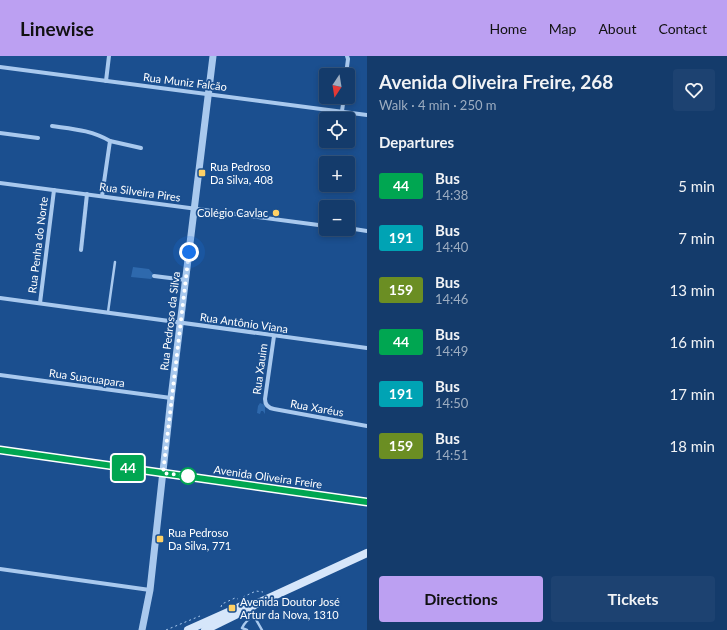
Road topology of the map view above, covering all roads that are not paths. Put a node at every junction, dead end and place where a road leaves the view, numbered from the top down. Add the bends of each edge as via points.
1 (109, 56) edge
2 (213, 56) edge
3 (347, 56) edge
4 (0, 67) edge
5 (347, 68) edge
6 (106, 81) junction
7 (208, 94) junction
8 (343, 104) edge
9 (342, 111) junction
10 (367, 115) edge
11 (52, 126) dead end
12 (0, 133) edge
13 (38, 138) dead end
14 (110, 141) junction
15 (141, 148) dead end
16 (0, 182) edge
17 (54, 190) junction
18 (87, 194) junction
19 (102, 196) junction
20 (194, 209) junction
21 (319, 225) edge
22 (355, 229) edge
23 (367, 231) edge
24 (81, 250) dead end
25 (115, 262) dead end
26 (154, 276) dead end
27 (186, 280) junction
28 (0, 298) edge
29 (40, 303) junction
30 (108, 313) junction
31 (181, 323) junction
32 (274, 336) junction
33 (367, 348) edge
34 (0, 375) edge
35 (171, 398) junction
36 (266, 404) joint
37 (367, 426) edge
38 (0, 450) edge
39 (163, 473) junction
40 (367, 502) edge
41 (367, 553) edge
42 (0, 569) edge
43 (150, 590) junction
44 (253, 606) junction
45 (254, 616) junction
46 (142, 630) edge
47 (188, 630) edge
48 (205, 630) edge
49 (247, 630) edge
50 (262, 630) edge

1 - 6 street
2 - 7 street, Rua Pedroso da Silva
3 - 5 street
4 - 6 street, Rua Muniz Falcão
6 - 7 street, Rua Muniz Falcão
7 - 9 street, Rua Muniz Falcão
7 - 20 street, Rua Pedroso da Silva
8 - 9 street
9 - 10 street, Rua Muniz Falcão
11 - 14 street via 99,134
12 - 13 street
14 - 15 street
14 - 19 street
16 - 17 street, Rua Silveira Pires
17 - 18 street, Rua Silveira Pires
17 - 29 street, Rua Penha do Norte
18 - 19 street, Rua Silveira Pires
18 - 24 street
19 - 20 street, Rua Silveira Pires
20 - 21 street, Rua Silveira Pires
20 - 27 street, Rua Pedroso da Silva
22 - 23 street
25 - 30 lane
26 - 27 street
27 - 31 street, Rua Pedroso da Silva
28 - 29 street, Rua Antônio Viana
29 - 30 street, Rua Antônio Viana
30 - 31 street, Rua Antônio Viana
31 - 32 street, Rua Antônio Viana
31 - 35 street, Rua Pedroso da Silva
32 - 33 street, Rua Antônio Viana
32 - 36 street, Rua Xauim
34 - 35 street, Rua Suacuapara
35 - 39 street, Rua Pedroso da Silva
36 - 37 street, Rua Xaréus via 274,410
38 - 39 street, Avenida Oliveira Freire
39 - 40 street, Avenida Oliveira Freire
39 - 43 street, Rua Pedroso da Silva
41 - 44 main road
42 - 43 street
43 - 46 street, Rua Pedroso da Silva
44 - 45 lane
44 - 47 main road via 248,604
44 - 48 main road
45 - 49 lane via 242,628
45 - 50 lane

